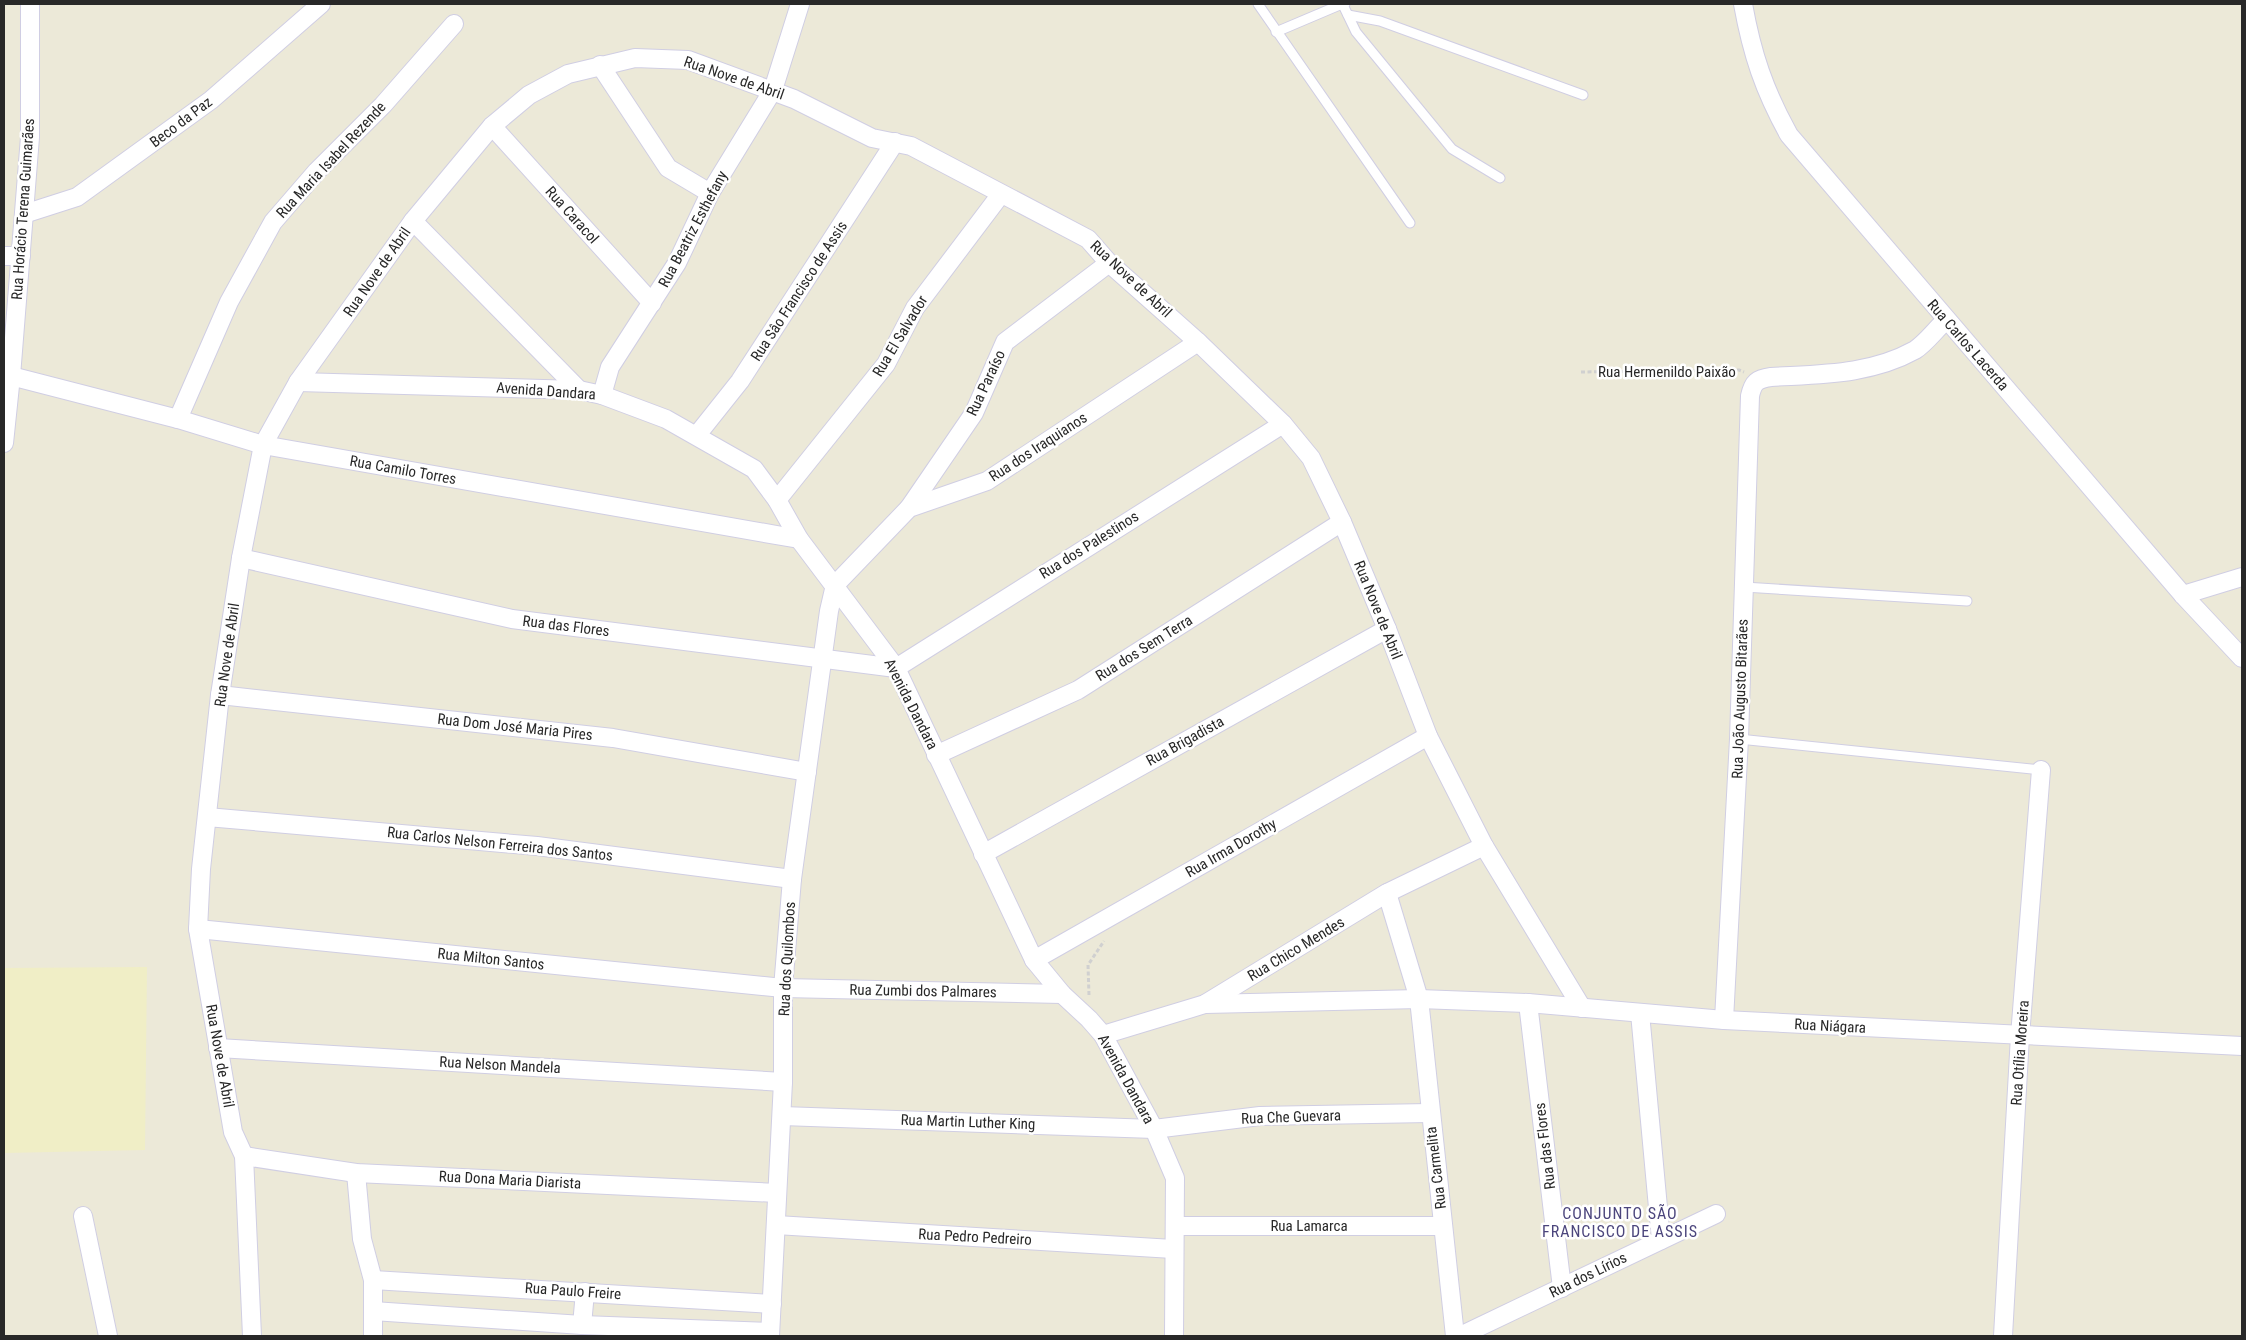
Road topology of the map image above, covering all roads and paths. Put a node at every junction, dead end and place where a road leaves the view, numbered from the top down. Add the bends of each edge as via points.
1 (30, 4) edge
2 (321, 4) edge
3 (800, 4) edge
4 (1258, 4) edge
5 (1343, 4) edge
6 (1743, 4) edge
7 (1348, 15) junction
8 (454, 24) dead end
9 (1276, 32) junction
10 (600, 65) junction
11 (773, 90) junction
12 (1583, 95) dead end
13 (492, 126) junction
14 (895, 142) junction
15 (1500, 178) dead end
16 (710, 193) junction
17 (1000, 194) junction
18 (24, 214) junction
19 (413, 221) junction
20 (1410, 223) dead end
21 (4, 256) edge
22 (22, 256) junction
23 (1109, 263) junction
24 (652, 303) junction
25 (1946, 320) junction
26 (1198, 342) junction
27 (1581, 372) dead end
28 (11, 376) junction
29 (1758, 379) junction
30 (298, 382) junction
31 (579, 390) junction
32 (602, 395) junction
33 (178, 419) junction
34 (1283, 424) junction
35 (697, 435) junction
36 (4, 443) edge
37 (263, 445) junction
38 (777, 500) junction
39 (910, 508) junction
40 (1342, 522) junction
41 (799, 539) junction
42 (241, 558) junction
43 (2242, 577) edge
44 (835, 585) junction
45 (1744, 587) junction
46 (2182, 595) junction
47 (1967, 601) dead end
48 (1386, 628) junction
49 (2242, 658) edge
50 (823, 659) junction
51 (896, 668) junction
52 (220, 695) junction
53 (1428, 736) junction
54 (1739, 739) junction
55 (936, 755) junction
56 (2041, 770) joint
57 (807, 772) junction
58 (207, 817) junction
59 (1484, 846) junction
60 (983, 854) junction
61 (792, 879) junction
62 (1388, 893) junction
63 (198, 929) junction
64 (1110, 933) dead end
65 (1034, 960) junction
66 (783, 988) junction
67 (1062, 994) junction
68 (1419, 999) junction
69 (1528, 1003) junction
70 (1205, 1004) junction
71 (1582, 1008) junction
72 (1640, 1013) junction
73 (1089, 1019) junction
74 (1724, 1020) junction
75 (1103, 1035) junction
76 (2020, 1036) junction
77 (2242, 1046) edge
78 (218, 1048) junction
79 (783, 1082) junction
80 (1430, 1113) junction
81 (782, 1116) junction
82 (1154, 1129) junction
83 (244, 1156) junction
84 (356, 1173) junction
85 (777, 1193) junction
86 (1716, 1214) dead end
87 (83, 1216) dead end
88 (776, 1225) junction
89 (1175, 1226) junction
90 (1443, 1226) junction
91 (1661, 1240) junction
92 (1174, 1249) junction
93 (373, 1280) junction
94 (1562, 1288) junction
95 (585, 1292) junction
96 (772, 1304) junction
97 (373, 1311) junction
98 (582, 1325) junction
99 (770, 1334) edge
100 (1176, 1334) edge
101 (108, 1336) edge
102 (252, 1336) edge
103 (373, 1336) edge
104 (1455, 1336) edge
105 (1460, 1336) edge
106 (2003, 1336) edge

1 - 18 street, Rua Horácio Terena Guimarães via 30,137
2 - 18 street, Beco da Paz via 211,100 77,198
3 - 11 street, Rua Beatriz Esthefany
4 - 9 lane
5 - 7 lane
5 - 9 lane
6 - 25 street, Rua Carlos Lacerda via 1750,42 1768,98 1788,135
7 - 12 lane via 1380,21
7 - 15 lane via 1356,32 1452,149
8 - 33 street, Rua Maria Isabel Rezende via 273,222 229,302
9 - 20 lane
10 - 11 street, Rua Nove de Abril via 636,58 688,60
10 - 13 street, Rua Nove de Abril via 568,74 529,95
10 - 16 street via 668,168
11 - 14 street, Rua Nove de Abril via 872,138
11 - 16 street, Rua Beatriz Esthefany
13 - 19 street, Rua Nove de Abril
13 - 24 street, Rua Caracol
14 - 17 street, Rua Nove de Abril via 911,146
14 - 35 street, Rua Sâo Francisco de Assis via 740,381
16 - 24 street, Rua Beatriz Esthefany via 677,263
17 - 23 street, Rua Nove de Abril via 1088,239
17 - 38 street, Rua El Salvador via 915,308 886,364
18 - 22 street, Rua Horácio Terena Guimarães
19 - 30 street, Rua Nove de Abril
19 - 31 street
21 - 22 street
22 - 28 street, Rua Horácio Terena Guimarães
23 - 26 street, Rua Nove de Abril
23 - 39 street, Rua Paraíso via 1005,342 974,413
24 - 32 street, Rua Beatriz Esthefany via 610,367
25 - 29 street, Rua Hermenildo Paixão via 1916,349 1883,364 1853,372
25 - 46 street, Rua Carlos Lacerda
26 - 34 street, Rua Nove de Abril
26 - 39 street, Rua dos Iraquianos via 987,481
27 - 29 path, Rua Hermenildo Paixão via 1739,370
28 - 33 street, Rua Camilo Torres
28 - 36 street, Rua Horácio Terena Guimarães
29 - 45 street, Rua João Augusto Bitarães via 1750,396
30 - 31 street, Avenida Dandara
30 - 37 street, Rua Nove de Abril
31 - 32 street, Avenida Dandara
32 - 35 street, Avenida Dandara via 666,419
33 - 37 street, Rua Camilo Torres
34 - 40 street, Rua Nove de Abril via 1311,458
34 - 51 street, Rua dos Palestinos
35 - 38 street, Avenida Dandara via 754,469
37 - 41 street, Rua Camilo Torres
37 - 42 street, Rua Nove de Abril
38 - 41 street, Avenida Dandara
39 - 44 street, Rua dos Iraquianos
40 - 48 street, Rua Nove de Abril
40 - 55 street, Rua dos Sem Terra via 1078,690
41 - 44 street, Avenida Dandara
42 - 50 street, Rua das Flores via 512,619
42 - 52 street, Rua Nove de Abril
43 - 46 street
44 - 50 street, Rua dos Quilombos
44 - 51 street, Avenida Dandara
45 - 47 lane
45 - 54 street, Rua João Augusto Bitarães
46 - 49 street, Rua Carlos Lacerda
48 - 53 street, Rua Nove de Abril
48 - 60 street, Rua Brigadista
50 - 51 street, Rua das Flores
50 - 57 street, Rua dos Quilombos
51 - 55 street, Avenida Dandara
52 - 57 street, Rua Dom José Maria Pires via 614,738
52 - 58 street, Rua Nove de Abril
53 - 59 street, Rua Nove de Abril
53 - 65 street, Rua Irma Dorothy
54 - 56 lane
54 - 74 street, Rua João Augusto Bitarães
55 - 60 street, Avenida Dandara
56 - 76 street, Rua Otília Moreira
57 - 61 street, Rua dos Quilombos
58 - 61 street, Rua Carlos Nelson Ferreira dos Santos via 538,846
58 - 63 street, Rua Nove de Abril
59 - 62 street, Rua Chico Mendes
59 - 71 street, Rua Nove de Abril
60 - 65 street, Avenida Dandara
61 - 66 street, Rua dos Quilombos
62 - 68 street, Rua Carmelita
62 - 70 street, Rua Chico Mendes
63 - 66 street, Rua Milton Santos
63 - 78 street, Rua Nove de Abril
64 - 73 path via 1088,964
65 - 67 street, Avenida Dandara
66 - 67 street, Rua Zumbi dos Palmares
66 - 79 street, Rua dos Quilombos
67 - 73 street, Avenida Dandara
68 - 69 street, Rua Niágara
68 - 70 street
68 - 80 street, Rua Carmelita
69 - 71 street, Rua Niágara
69 - 94 street, Rua das Flores
70 - 75 street, Rua Chico Mendes
71 - 72 street, Rua Niágara
72 - 74 street, Rua Niágara
72 - 91 street
73 - 75 street, Avenida Dandara
74 - 76 street, Rua Niágara
75 - 82 street, Avenida Dandara
76 - 77 street, Rua Niágara
76 - 106 street, Rua Otília Moreira
78 - 79 street, Rua Nelson Mandela
78 - 83 street, Rua Nove de Abril via 234,1132
79 - 81 street, Rua dos Quilombos
80 - 82 street, Rua Che Guevara via 1260,1116
80 - 90 street, Rua Carmelita
81 - 82 street, Rua Martin Luther King
81 - 85 street, Rua dos Quilombos
82 - 89 street, Avenida Dandara via 1175,1178
83 - 84 street, Rua Dona Maria Diarista
83 - 102 street, Rua Nove de Abril
84 - 85 street, Rua Dona Maria Diarista
84 - 93 street via 362,1238
85 - 88 street, Rua dos Quilombos
86 - 91 street, Rua dos Lírios
87 - 101 street
88 - 92 street, Rua Pedro Pedreiro
88 - 96 street, Rua dos Quilombos
89 - 90 street, Rua Lamarca
89 - 92 street, Avenida Dandara
90 - 104 street, Rua Carmelita
91 - 94 street, Rua dos Lírios
92 - 100 street, Avenida Dandara
93 - 95 street, Rua Paulo Freire
93 - 97 street
94 - 105 street, Rua dos Lírios
95 - 96 street, Rua Paulo Freire
95 - 98 street
96 - 99 street, Rua dos Quilombos
97 - 98 street
97 - 103 street
98 - 99 street

